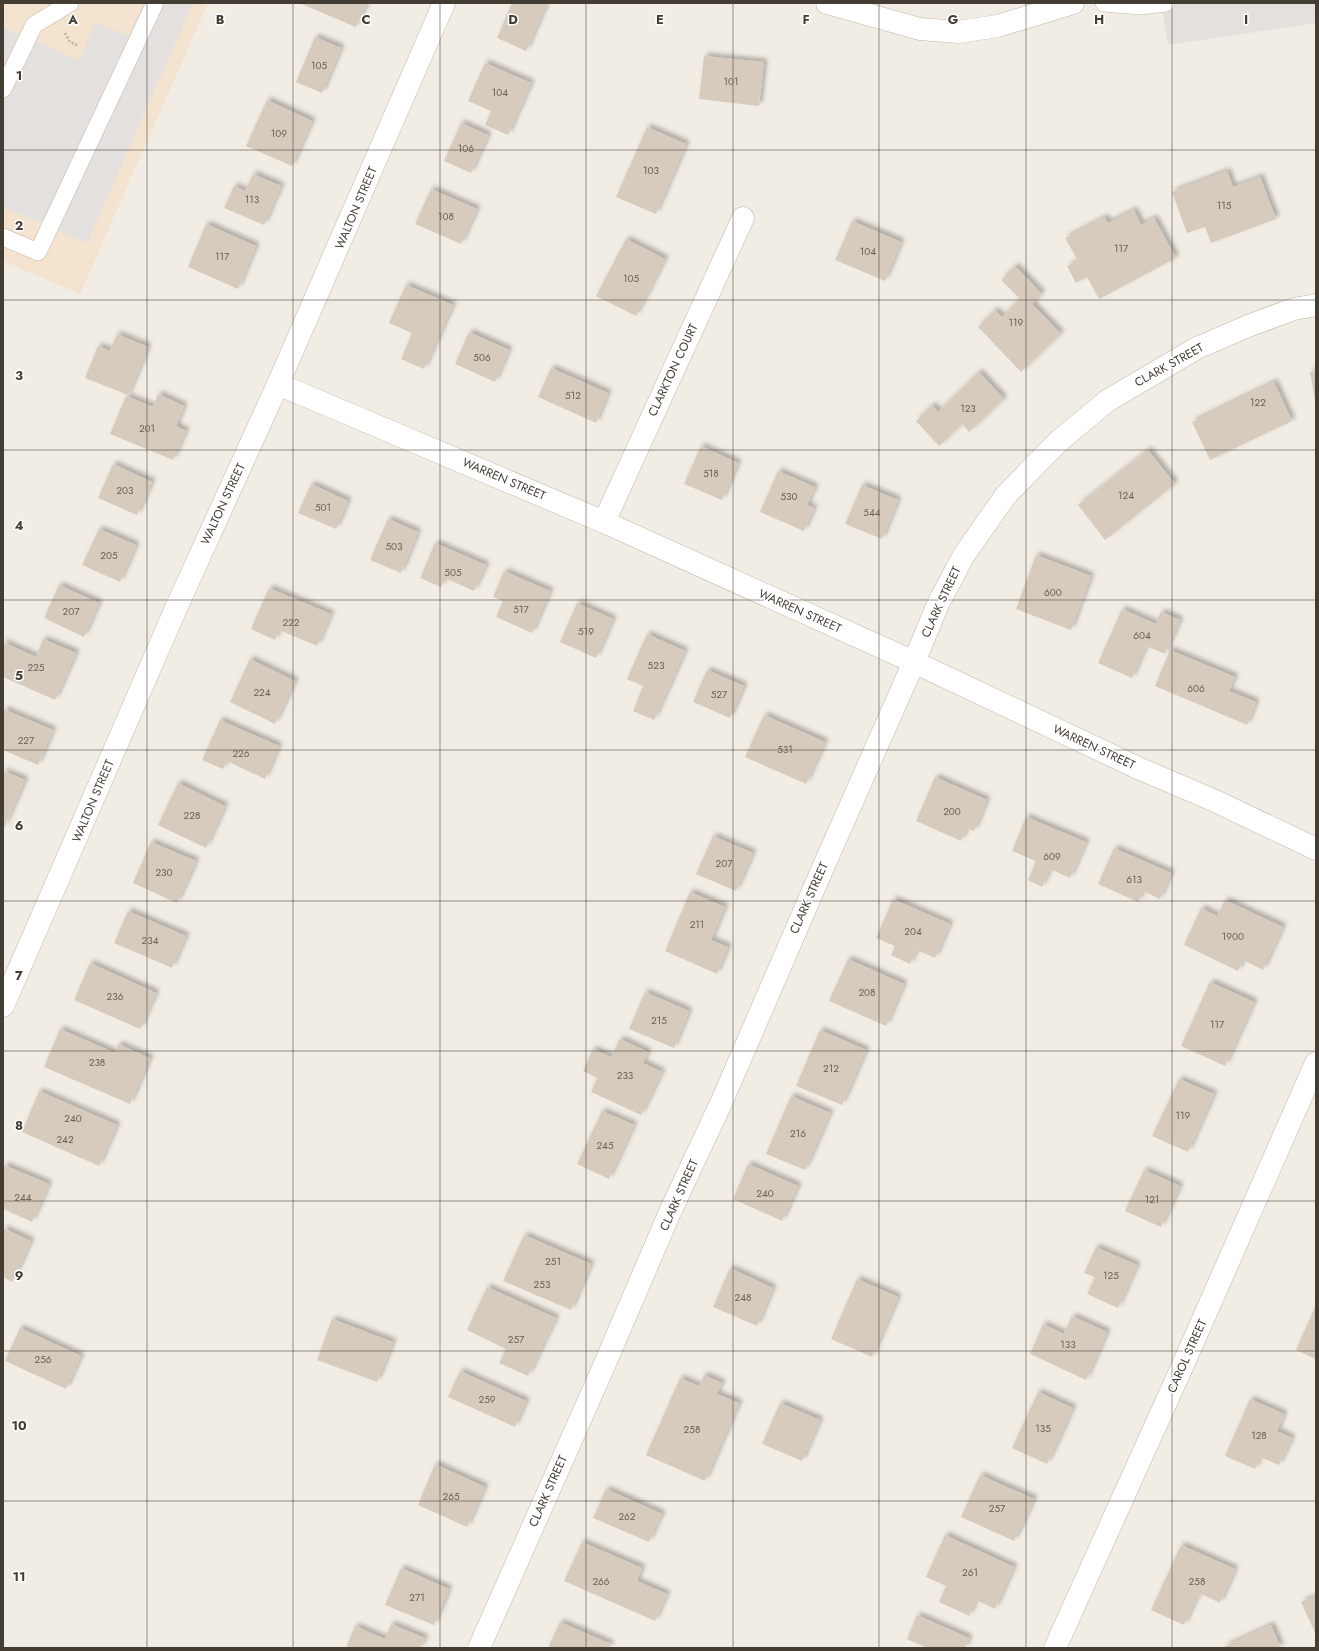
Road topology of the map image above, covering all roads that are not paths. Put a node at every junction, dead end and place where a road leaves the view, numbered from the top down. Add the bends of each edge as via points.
1 (70, 3) edge
2 (155, 3) edge
3 (444, 3) edge
4 (827, 3) edge
5 (1073, 3) edge
6 (1104, 3) edge
7 (1166, 3) edge
8 (3, 89) edge
9 (742, 218) dead end
10 (3, 237) edge
11 (1316, 305) edge
12 (278, 384) junction
13 (604, 522) junction
14 (914, 662) junction
15 (1316, 849) edge
16 (3, 1006) edge
17 (1316, 1063) edge
18 (479, 1648) edge
19 (1055, 1648) edge

1 - 8 lane via 34,25
2 - 10 lane via 38,252
3 - 12 street, WALTON STREET
4 - 5 street via 920,29 958,32 998,26
6 - 7 lane via 1140,6
9 - 13 street, CLARKTON COURT
11 - 14 street, CLARK STREET via 1294,309 1197,348 1107,401 1059,441 1006,494 964,555 938,604
12 - 13 street, WARREN STREET
12 - 16 street, WALTON STREET via 177,606
13 - 14 street, WARREN STREET
14 - 15 street, WARREN STREET
14 - 18 street, CLARK STREET
17 - 19 street, CAROL STREET

